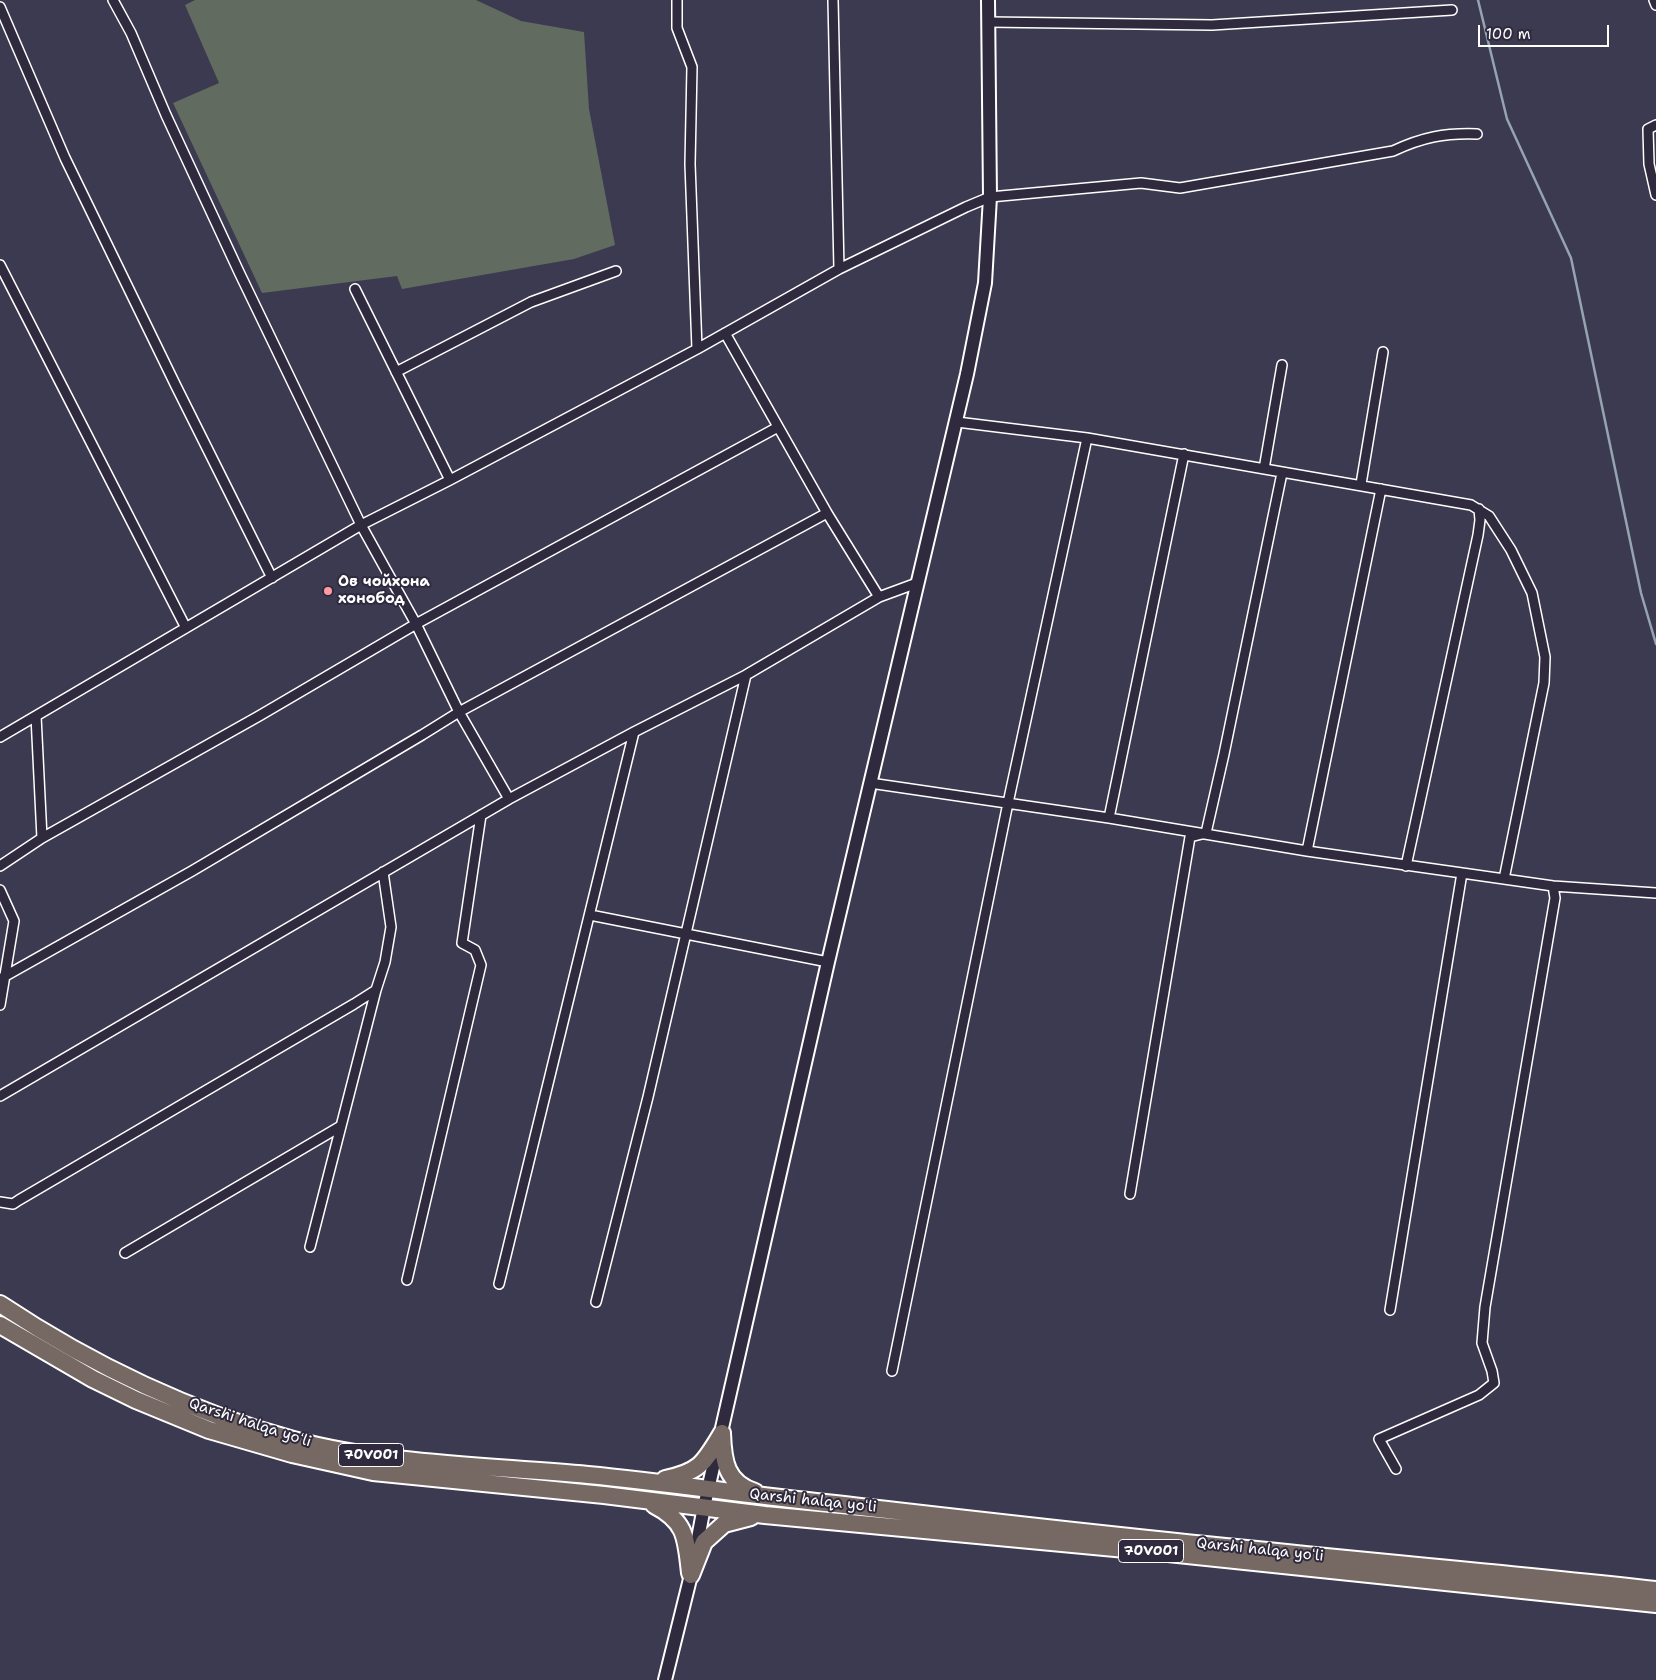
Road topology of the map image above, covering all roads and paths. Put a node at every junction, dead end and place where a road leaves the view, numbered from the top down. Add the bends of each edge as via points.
1 (114, 0) edge
2 (676, 0) edge
3 (834, 0) edge
4 (988, 0) edge
5 (1654, 0) edge
6 (1656, 5) edge
7 (0, 7) edge
8 (1452, 10) dead end
9 (988, 22) junction
10 (1656, 125) edge
11 (1478, 134) dead end
12 (1656, 195) edge
13 (990, 197) junction
14 (0, 265) edge
15 (839, 269) junction
16 (616, 271) dead end
17 (355, 289) dead end
18 (725, 333) junction
19 (697, 348) junction
20 (1384, 352) dead end
21 (1282, 365) dead end
22 (396, 372) junction
23 (957, 422) junction
24 (778, 427) junction
25 (1087, 438) junction
26 (1184, 454) junction
27 (1264, 469) junction
28 (1282, 472) junction
29 (450, 480) junction
30 (1361, 484) junction
31 (1381, 489) junction
32 (1479, 508) junction
33 (827, 513) junction
34 (361, 525) junction
35 (272, 578) junction
36 (917, 583) junction
37 (879, 597) junction
38 (416, 624) junction
39 (186, 628) junction
40 (746, 675) junction
41 (459, 712) junction
42 (36, 716) junction
43 (634, 732) junction
44 (0, 737) edge
45 (870, 783) junction
46 (509, 799) junction
47 (1008, 803) junction
48 (481, 816) junction
49 (1109, 818) junction
50 (1206, 833) junction
51 (42, 838) junction
52 (1307, 851) junction
53 (0, 866) edge
54 (1406, 866) junction
55 (383, 872) junction
56 (1462, 874) junction
57 (1504, 879) junction
58 (1553, 886) junction
59 (0, 890) edge
60 (1656, 893) edge
61 (590, 915) junction
62 (687, 933) junction
63 (828, 962) junction
64 (2, 978) edge
65 (376, 990) junction
66 (0, 1005) edge
67 (0, 1096) edge
68 (341, 1126) junction
69 (1130, 1194) dead end
70 (0, 1202) edge
71 (310, 1246) dead end
72 (125, 1253) dead end
73 (407, 1280) dead end
74 (499, 1284) dead end
75 (596, 1302) dead end
76 (0, 1304) edge
77 (1390, 1310) dead end
78 (0, 1325) edge
79 (892, 1371) dead end
80 (722, 1433) junction
81 (1396, 1470) dead end
82 (637, 1481) junction
83 (709, 1489) junction
84 (772, 1497) junction
85 (645, 1500) junction
86 (704, 1507) junction
87 (765, 1515) junction
88 (1349, 1566) junction
89 (691, 1575) junction
90 (1656, 1590) edge
91 (1656, 1604) edge
92 (666, 1680) edge

1 - 34 street via 239,272
2 - 19 street via 678,28 692,67 690,164
3 - 15 street
4 - 9 main road
5 - 6 street
7 - 35 street via 65,158
8 - 9 street via 1212,25
9 - 13 main road
10 - 12 street via 1648,129 1648,146
11 - 13 street via 1452,133 1417,140 1393,151 1180,188 1141,183
13 - 15 street
13 - 23 main road via 985,283
14 - 39 street
15 - 18 street
16 - 22 street via 531,302
17 - 22 street
18 - 19 street
18 - 24 street
19 - 29 street
20 - 30 street
21 - 27 street
22 - 29 street
23 - 25 street
23 - 36 main road
24 - 33 street
24 - 38 street
25 - 26 street
25 - 47 street
26 - 27 street
26 - 49 street
27 - 28 street
28 - 30 street
28 - 50 street
29 - 34 street
30 - 31 street
31 - 32 street
31 - 52 street
32 - 54 street via 1478,535
32 - 57 street via 1489,516 1511,550 1532,594 1545,658 1544,682
33 - 37 street
33 - 41 street
34 - 35 street
34 - 38 street
35 - 39 street
36 - 37 street
36 - 45 main road
37 - 40 street
38 - 41 street
38 - 51 street
39 - 42 street
40 - 43 street
40 - 62 street
41 - 46 street
41 - 64 street via 192,871
42 - 44 street
42 - 51 street
43 - 46 street
43 - 61 street
45 - 47 street
45 - 63 main road
46 - 48 street
47 - 49 street
47 - 79 street
48 - 55 street
48 - 73 street via 462,943 475,950 481,965
49 - 50 street
50 - 52 street
50 - 69 street via 1190,837
51 - 53 street
52 - 54 street
54 - 56 street
55 - 65 street via 391,927
55 - 67 street
56 - 57 street
56 - 77 street
57 - 58 street
58 - 60 street
58 - 81 street via 1555,898 1485,1307 1482,1343 1494,1383 1478,1395 1379,1439
59 - 64 street via 14,921
61 - 62 street
61 - 74 street
62 - 63 street
62 - 75 street
63 - 80 main road
64 - 66 street
65 - 68 street
65 - 70 street via 13,1204
68 - 71 street
68 - 72 street
76 - 82 highway, Qarshi halqa yoʻli / 70V001 via 104,1367 164,1395 294,1440 361,1454
78 - 85 highway, Qarshi halqa yoʻli / 70V001 via 136,1400 209,1430 283,1451 373,1472
80 - 82 highway via 706,1460 687,1474
80 - 83 main road
80 - 84 highway via 722,1452 734,1479 743,1488
82 - 83 highway, Qarshi halqa yoʻli / 70V001
83 - 84 highway, Qarshi halqa yoʻli / 70V001
83 - 86 main road
84 - 88 highway, Qarshi halqa yoʻli / 70V001
85 - 86 highway, Qarshi halqa yoʻli / 70V001
85 - 89 highway via 669,1513 682,1528
86 - 87 highway, Qarshi halqa yoʻli / 70V001
86 - 89 main road
87 - 88 highway, Qarshi halqa yoʻli / 70V001
87 - 89 highway via 724,1524 704,1542
88 - 90 highway, Qarshi halqa yoʻli / 70V001
88 - 91 highway, Qarshi halqa yoʻli / 70V001
89 - 92 main road

